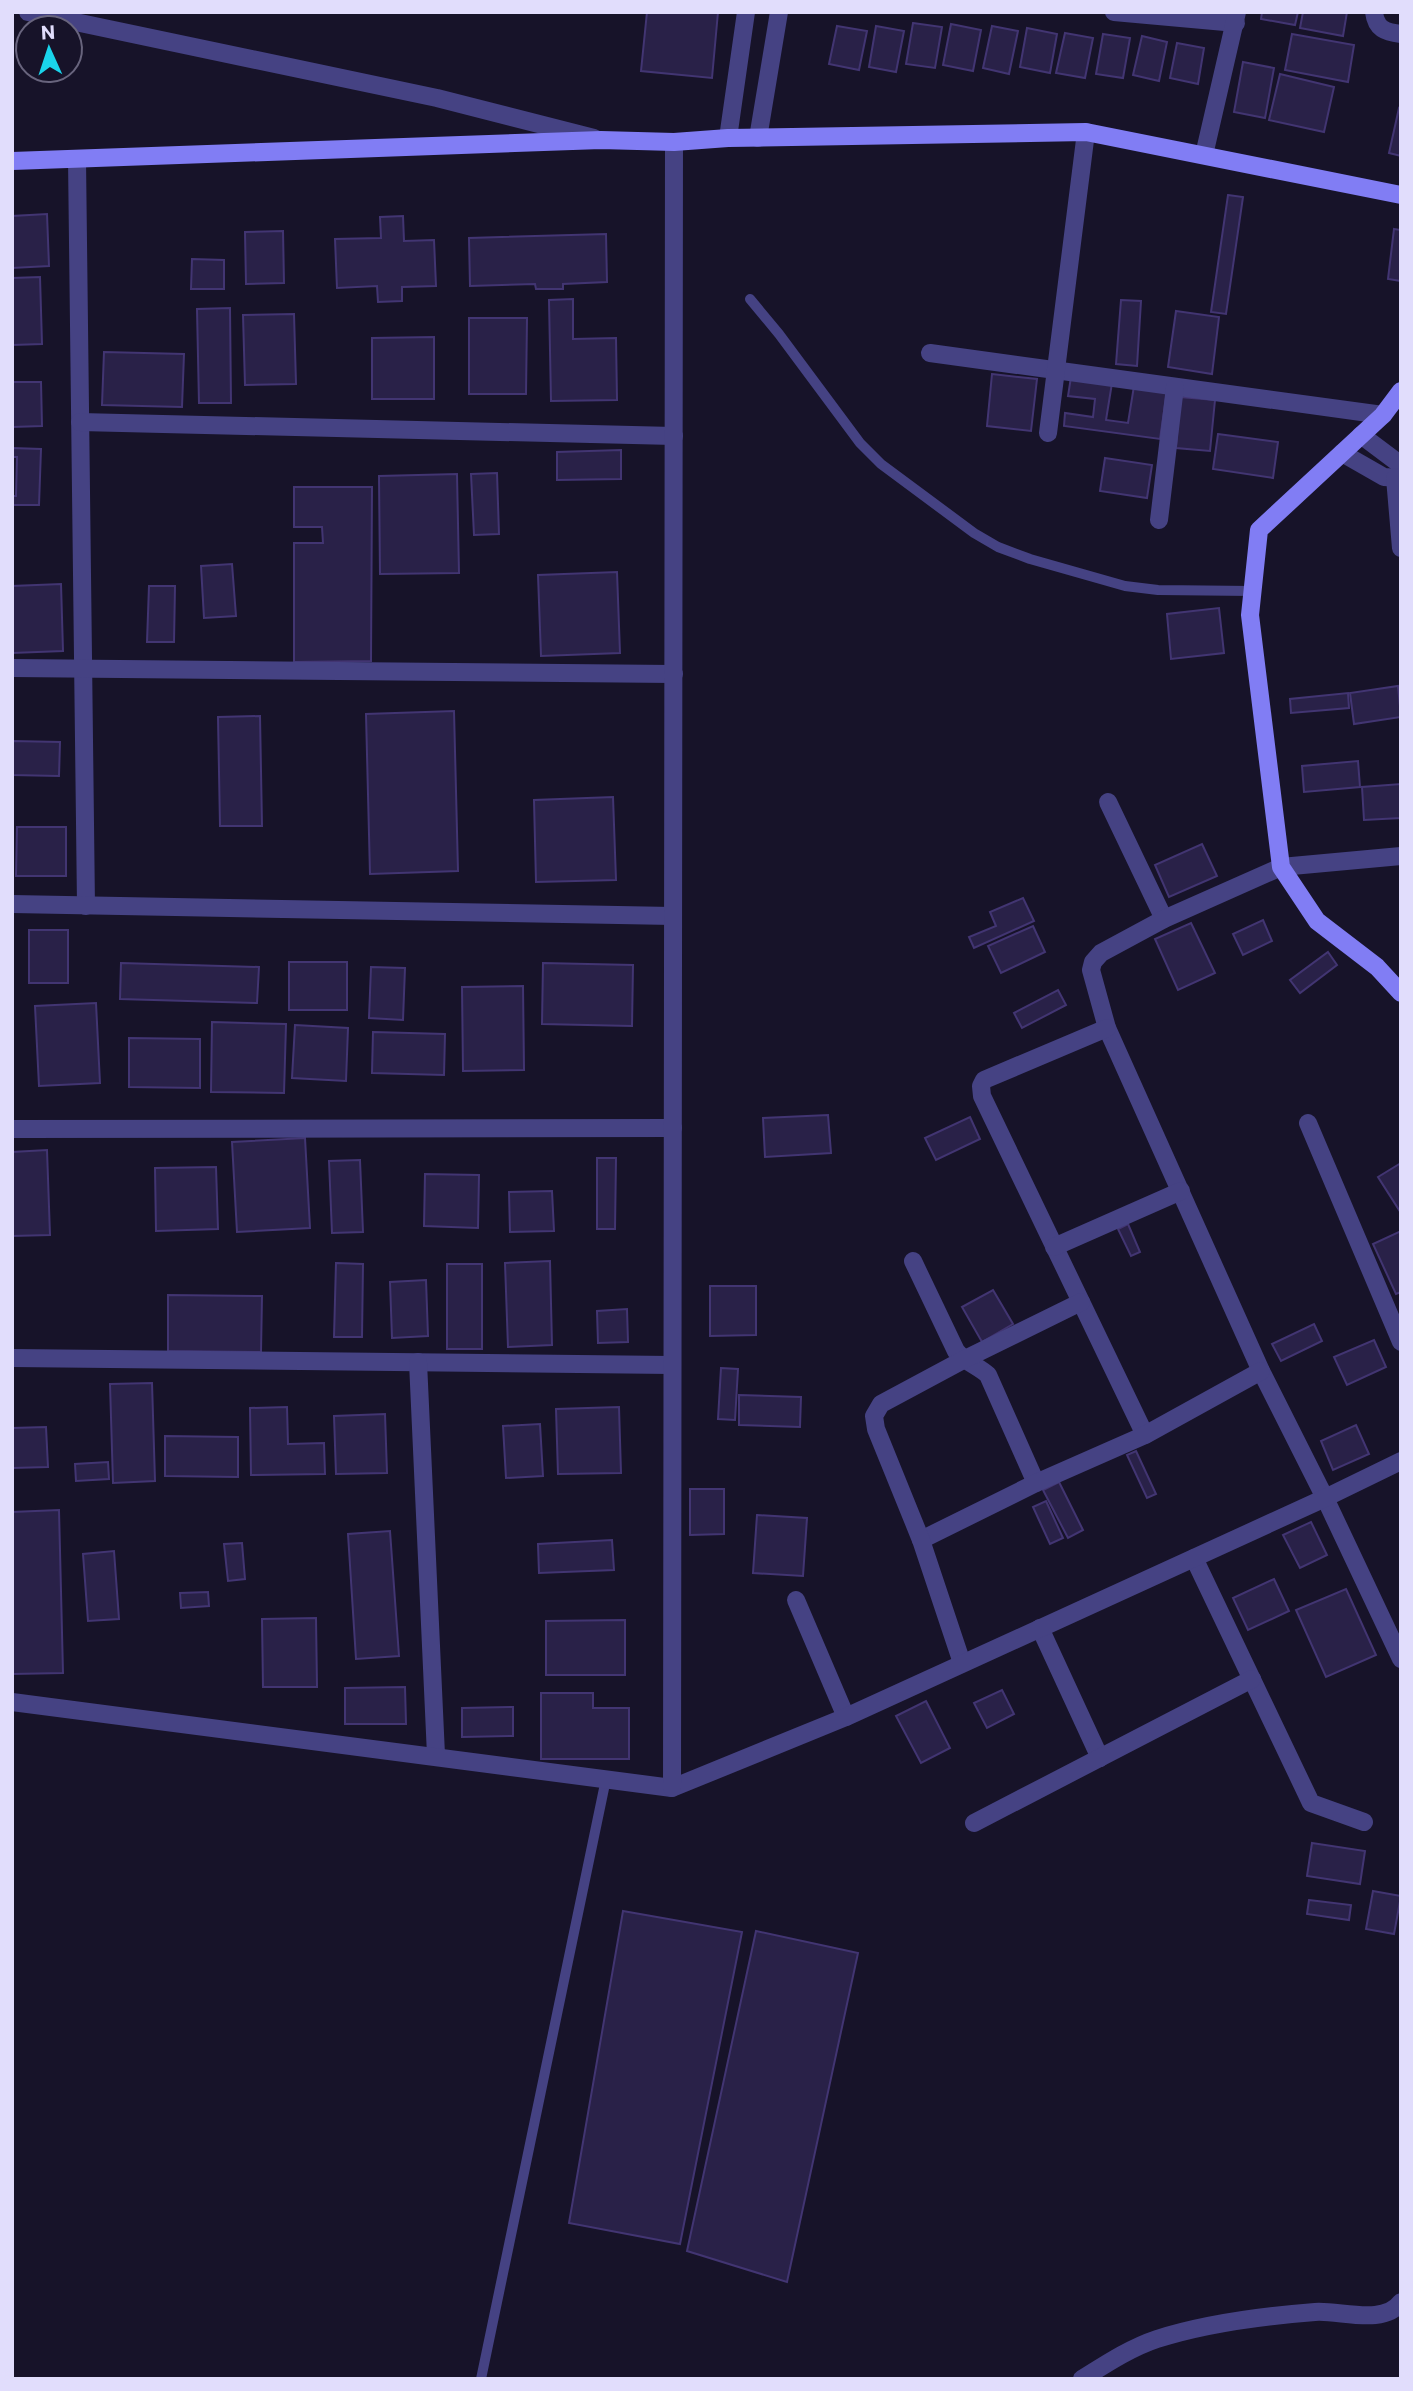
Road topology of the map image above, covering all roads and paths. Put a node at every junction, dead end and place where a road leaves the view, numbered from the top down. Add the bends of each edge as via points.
1 (28, 12) edge
2 (746, 12) edge
3 (779, 12) edge
4 (1114, 12) edge
5 (1374, 12) edge
6 (1237, 18) edge
7 (1401, 34) edge
8 (1086, 132) junction
9 (729, 138) junction
10 (758, 138) junction
11 (601, 140) junction
12 (674, 142) junction
13 (1205, 155) junction
14 (78, 159) junction
15 (12, 161) edge
16 (1401, 195) edge
17 (750, 299) dead end
18 (930, 353) dead end
19 (1055, 370) junction
20 (1175, 387) junction
21 (1401, 391) edge
22 (1383, 415) junction
23 (80, 422) junction
24 (1048, 433) dead end
25 (1361, 435) junction
26 (674, 436) junction
27 (1342, 453) junction
28 (1399, 472) edge
29 (1159, 520) dead end
30 (1401, 548) edge
31 (1252, 591) junction
32 (12, 668) edge
33 (83, 669) junction
34 (674, 674) junction
35 (1108, 802) dead end
36 (1401, 856) edge
37 (1281, 867) junction
38 (12, 904) edge
39 (86, 906) junction
40 (673, 916) junction
41 (1164, 919) junction
42 (1401, 993) edge
43 (1107, 1028) junction
44 (1308, 1123) dead end
45 (673, 1128) junction
46 (12, 1129) edge
47 (1181, 1191) junction
48 (1055, 1247) junction
49 (913, 1261) dead end
50 (1081, 1302) junction
51 (1401, 1342) edge
52 (12, 1359) edge
53 (963, 1360) junction
54 (418, 1362) junction
55 (673, 1365) junction
56 (1261, 1371) junction
57 (1145, 1435) junction
58 (1401, 1461) edge
59 (1036, 1483) junction
60 (1325, 1498) junction
61 (921, 1539) junction
62 (1194, 1558) junction
63 (796, 1600) dead end
64 (1040, 1628) junction
65 (1401, 1659) edge
66 (962, 1663) junction
67 (1252, 1679) junction
68 (12, 1702) edge
69 (846, 1717) junction
70 (436, 1755) junction
71 (1100, 1758) junction
72 (606, 1779) junction
73 (672, 1788) junction
74 (1364, 1822) dead end
75 (974, 1823) dead end
76 (1401, 2302) edge
77 (481, 2379) edge
78 (1082, 2379) edge

1 - 11 street via 437,98
2 - 9 street
3 - 10 street
4 - 6 street
5 - 7 street via 1377,26
6 - 13 street
8 - 10 street
8 - 13 street
8 - 19 street
9 - 10 street
9 - 12 street
11 - 12 street
11 - 14 street
12 - 26 street
13 - 16 street
14 - 15 street
14 - 23 street
17 - 31 lane via 881,464 998,547 1125,586
18 - 19 street
19 - 20 street
19 - 24 street
20 - 22 street
20 - 29 street
21 - 22 street
22 - 25 street
23 - 26 street
23 - 33 street
25 - 27 street
25 - 28 street via 1397,462
26 - 34 street
27 - 28 street via 1384,477
27 - 31 street via 1259,530
28 - 30 street
31 - 37 street via 1250,615
32 - 33 street
33 - 34 street
33 - 39 street
34 - 40 street
35 - 41 street
36 - 37 street
37 - 41 street
37 - 42 street via 1317,921 1377,967
38 - 39 street
39 - 40 street
40 - 45 street
41 - 43 street via 1101,953 1093,962 1091,970
43 - 47 street
43 - 48 street via 984,1080 981,1086
44 - 51 street
45 - 46 street
45 - 55 street
47 - 48 street
47 - 56 street
48 - 50 street
49 - 53 street
50 - 53 street
50 - 57 street
52 - 54 street
53 - 59 street via 988,1375
53 - 61 street via 881,1404 874,1416
54 - 55 street
54 - 70 street
55 - 73 street
56 - 57 street
56 - 60 street
57 - 59 street
58 - 60 street
59 - 61 street
60 - 62 street
60 - 65 street
61 - 66 street
62 - 64 street
62 - 67 street
63 - 69 street
64 - 66 street
64 - 71 street
66 - 69 street
67 - 71 street
67 - 74 street via 1311,1803
68 - 70 street
69 - 73 street
70 - 72 street
71 - 75 street
72 - 73 street
72 - 77 lane
76 - 78 street via 1379,2315 1319,2312 1264,2317 1158,2339

